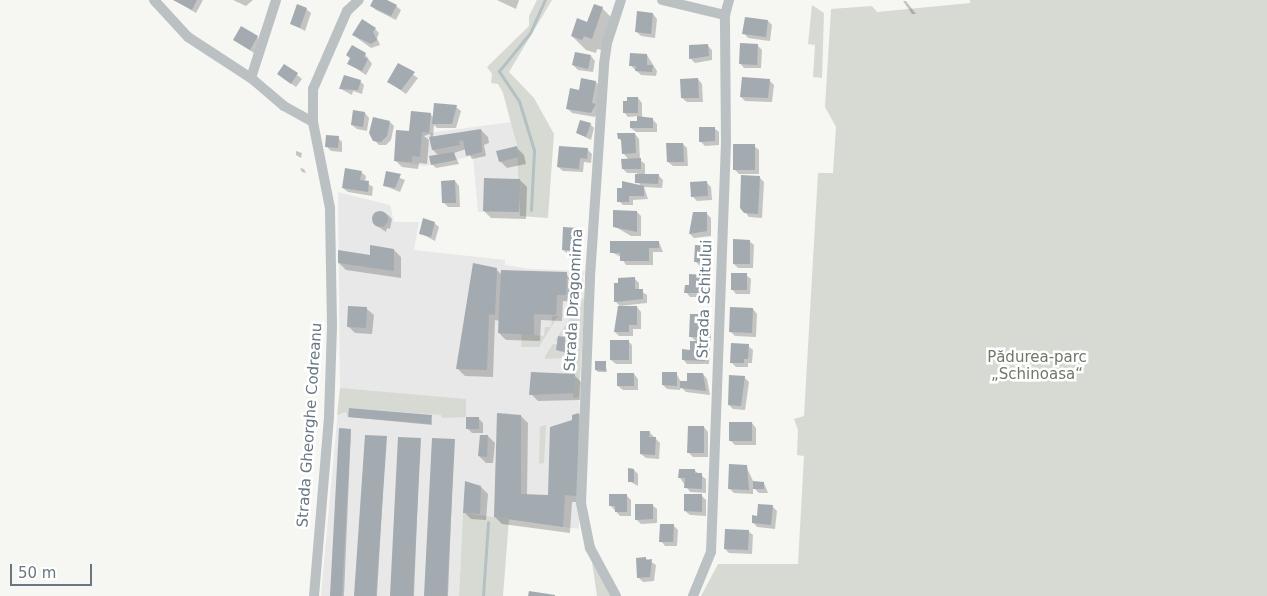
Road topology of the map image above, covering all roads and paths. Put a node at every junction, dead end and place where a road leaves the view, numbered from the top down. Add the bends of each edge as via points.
1 (154, 0) edge
2 (276, 0) edge
3 (348, 0) edge
4 (359, 0) edge
5 (621, 0) edge
6 (662, 0) edge
7 (729, 0) edge
8 (347, 11) junction
9 (725, 15) junction
10 (251, 78) junction
11 (313, 122) junction
12 (314, 596) edge
13 (616, 596) edge
14 (693, 596) edge

1 - 10 street via 188,37
2 - 10 street
3 - 8 street
4 - 8 street, Strada Gheorghe Codreanu
5 - 13 street, Strada Dragomirna via 604,64 581,503 590,548
6 - 9 street
7 - 9 street, Strada Schitului
8 - 11 street, Strada Gheorghe Codreanu via 316,78
9 - 14 street, Strada Schitului via 726,142 711,552
10 - 11 street via 284,106
11 - 12 street, Strada Gheorghe Codreanu via 330,208 332,325 329,417

